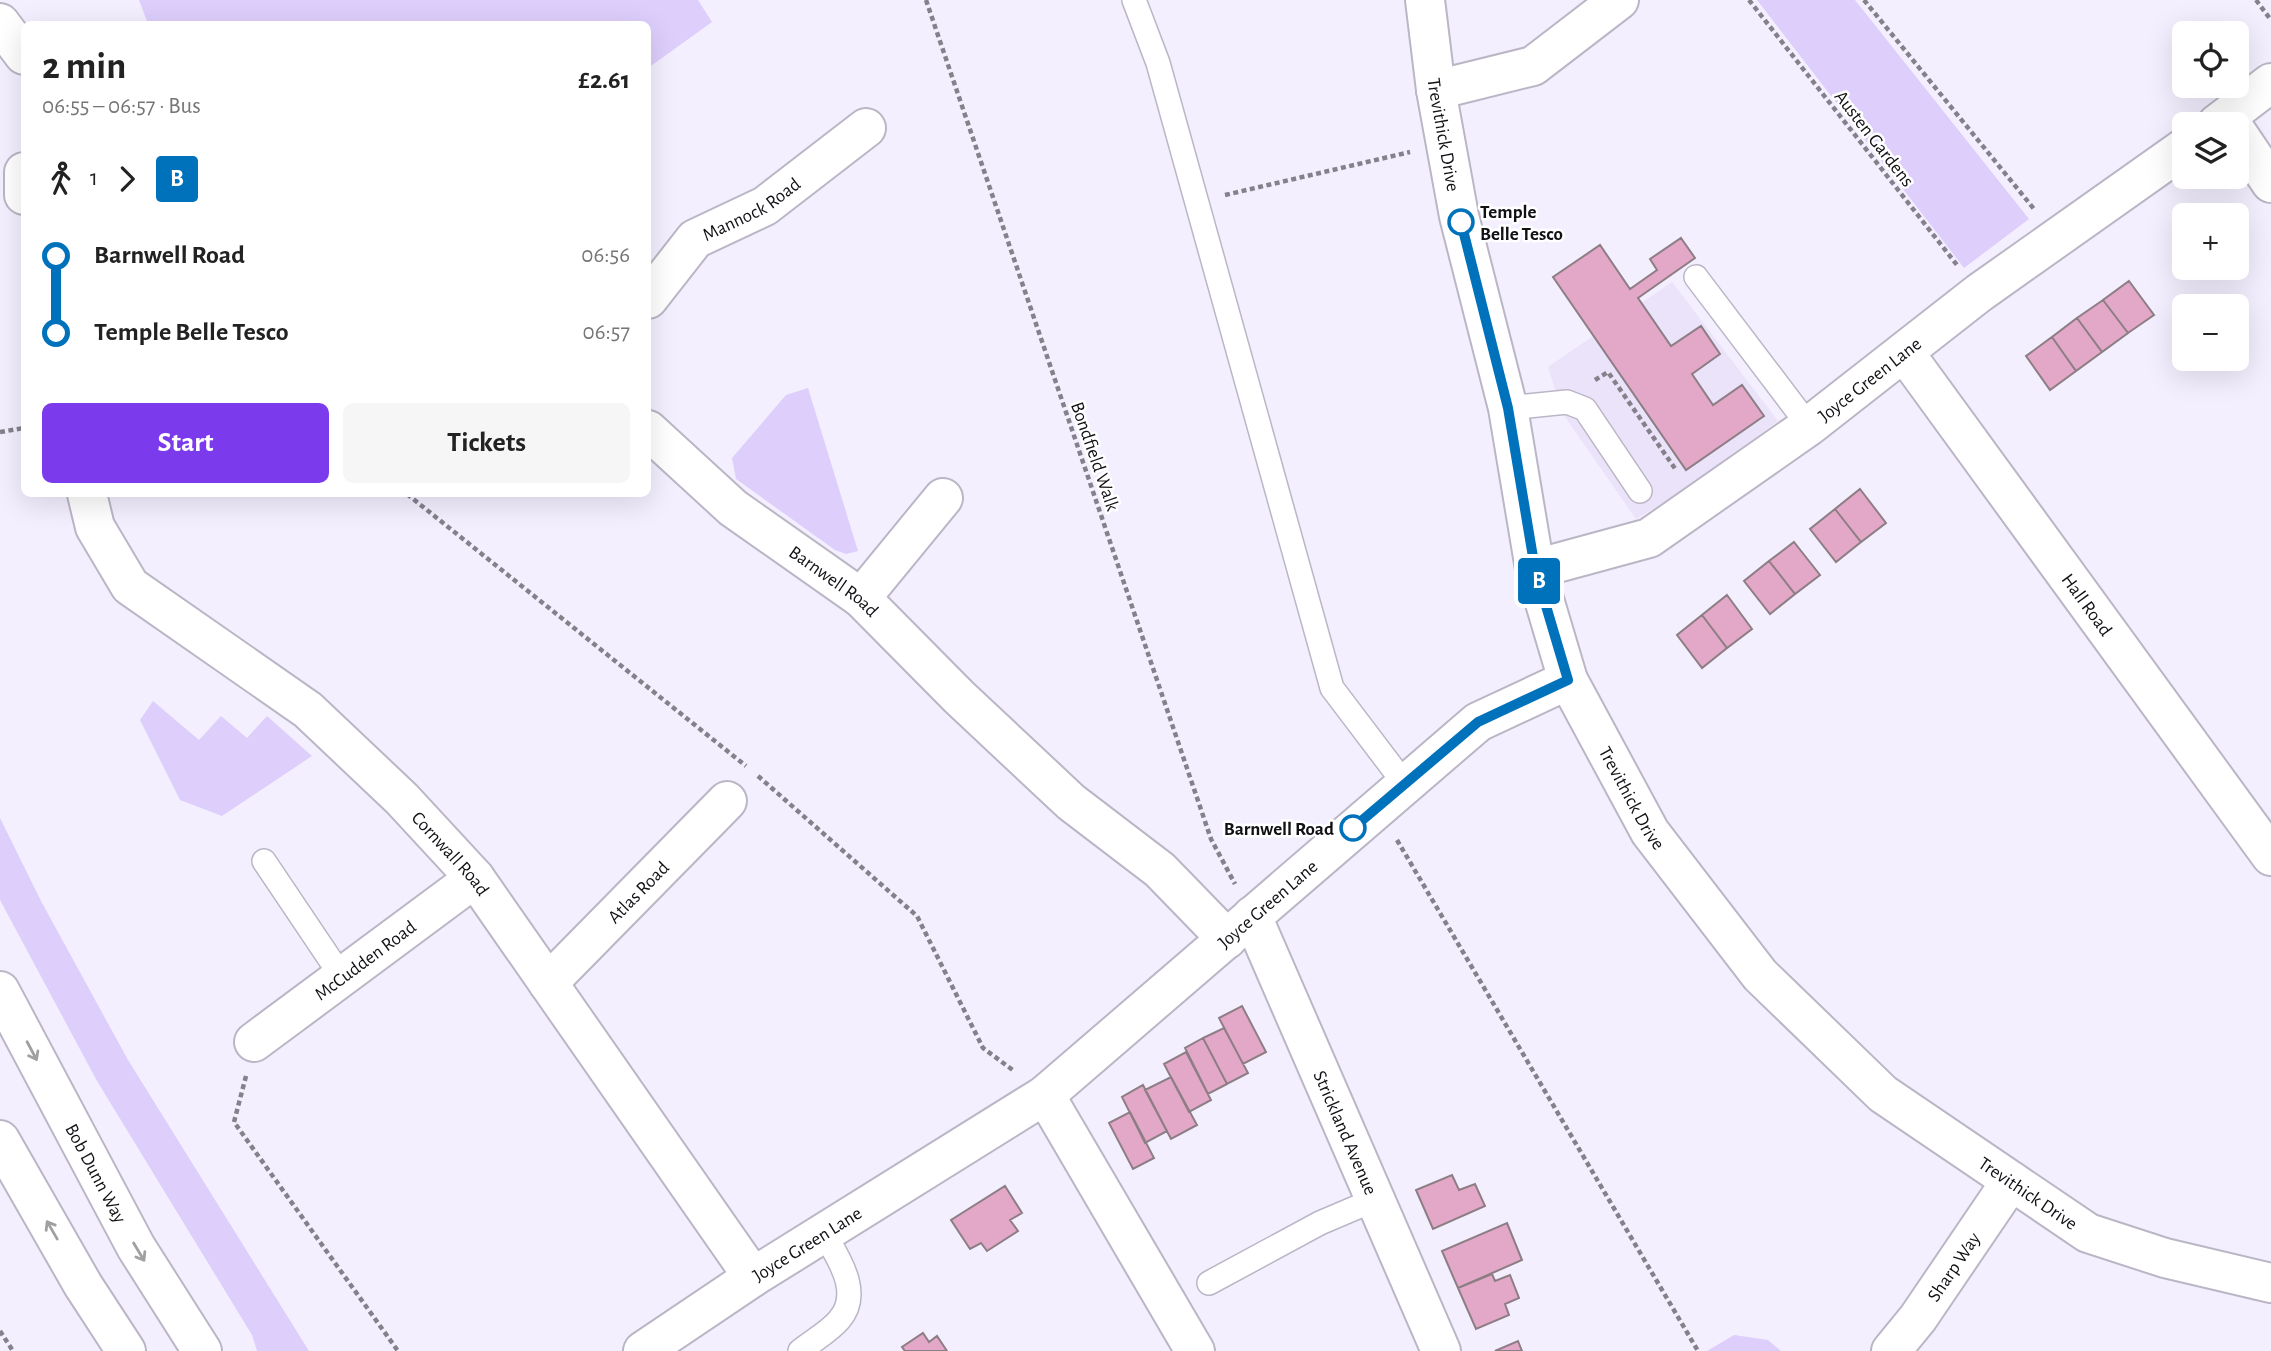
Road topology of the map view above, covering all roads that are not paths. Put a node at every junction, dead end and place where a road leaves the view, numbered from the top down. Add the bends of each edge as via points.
1 (1134, 0) edge
2 (1425, 0) edge
3 (1619, 0) edge
4 (0, 23) edge
5 (21, 51) edge
6 (2271, 83) edge
7 (1436, 90) junction
8 (2241, 112) edge
9 (866, 128) dead end
10 (2249, 153) edge
11 (2172, 156) edge
12 (2271, 183) edge
13 (1696, 277) dead end
14 (651, 295) edge
15 (1904, 352) junction
16 (1508, 408) junction
17 (1810, 426) junction
18 (651, 433) edge
19 (1640, 491) dead end
20 (88, 497) edge
21 (943, 499) dead end
22 (1535, 569) junction
23 (861, 598) junction
24 (1568, 680) junction
25 (1391, 795) junction
26 (727, 801) dead end
27 (2271, 856) edge
28 (264, 861) dead end
29 (475, 878) junction
30 (1240, 928) junction
31 (342, 977) junction
32 (548, 983) junction
33 (0, 991) edge
34 (254, 1042) road end
35 (1045, 1095) junction
36 (0, 1140) edge
37 (2011, 1181) junction
38 (1374, 1200) junction
39 (824, 1233) junction
40 (753, 1277) junction
41 (1209, 1283) dead end
42 (2271, 1283) edge
43 (126, 1351) edge
44 (202, 1351) edge
45 (643, 1351) edge
46 (800, 1351) edge
47 (1195, 1351) edge
48 (1441, 1351) edge
49 (1891, 1351) edge

1 - 25 lane via 1158,63 1332,688
2 - 7 street, Trevithick Drive
3 - 7 street via 1533,66
4 - 5 street
6 - 8 street
7 - 16 street, Trevithick Drive via 1459,216
9 - 14 street, Mannock Road via 765,206 695,239
10 - 12 street
11 - 15 street, Joyce Green Lane
13 - 17 lane
15 - 17 street, Joyce Green Lane
15 - 27 street, Hall Road
16 - 19 lane via 1567,402 1585,409
16 - 22 street, Trevithick Drive
17 - 22 street, Joyce Green Lane via 1649,538
18 - 23 street, Barnwell Road via 733,509
20 - 29 street, Cornwall Road via 95,527 130,586 307,710 402,799
21 - 23 street
22 - 24 street, Trevithick Drive
23 - 30 street, Barnwell Road via 1071,802
24 - 25 street, Joyce Green Lane via 1478,722
24 - 37 street, Trevithick Drive via 1650,832 1760,975 1883,1094
25 - 30 street, Joyce Green Lane
26 - 32 street, Atlas Road
28 - 31 lane
29 - 31 street, McCudden Road
29 - 32 street, Cornwall Road
30 - 35 street, Joyce Green Lane
30 - 38 street, Strickland Avenue
31 - 34 street, McCudden Road
32 - 40 street, Cornwall Road
33 -> 44 street, Bob Dunn Way via 136,1247
35 - 39 street, Joyce Green Lane
35 - 47 street
43 -> 36 street
37 - 42 street, Trevithick Drive via 2088,1233 2165,1258
37 - 49 street, Sharp Way
38 - 41 lane via 1320,1223
38 - 48 street, Strickland Avenue
39 - 40 street, Joyce Green Lane
39 - 46 lane via 844,1269 848,1307 838,1321
40 - 45 street, Joyce Green Lane

